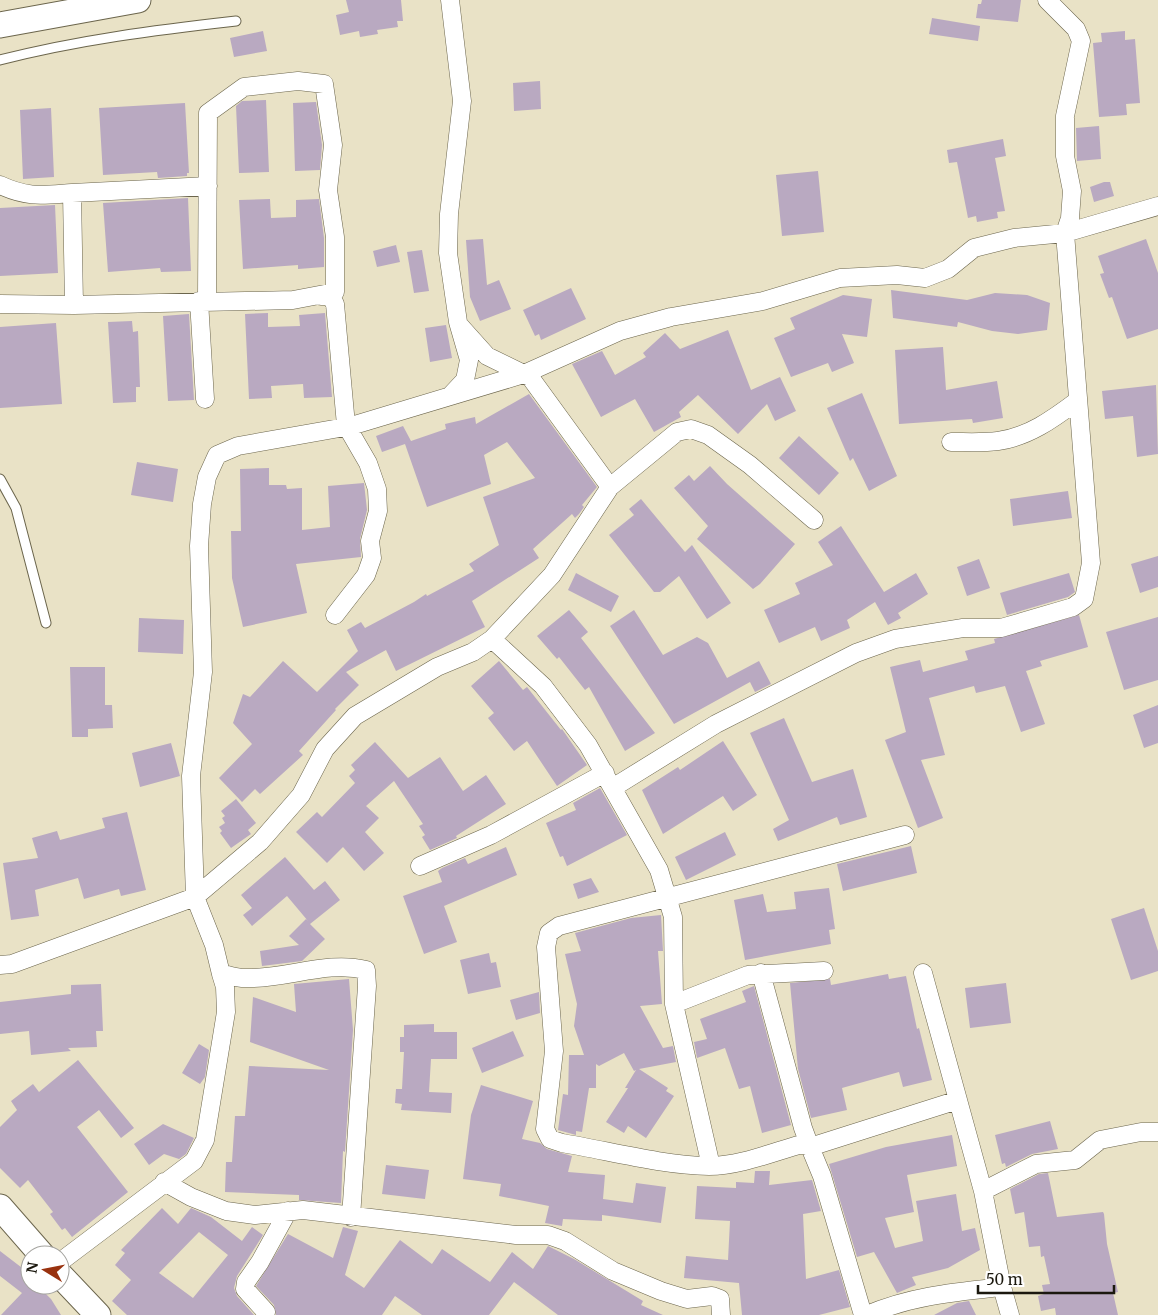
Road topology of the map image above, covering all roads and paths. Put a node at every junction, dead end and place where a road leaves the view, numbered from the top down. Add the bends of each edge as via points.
1 (138, 0) edge
2 (450, 0) edge
3 (1047, 0) edge
4 (236, 21) dead end
5 (0, 25) edge
6 (0, 60) edge
7 (0, 184) edge
8 (208, 186) junction
9 (72, 193) junction
10 (1158, 206) edge
11 (1065, 233) junction
12 (321, 296) junction
13 (203, 300) junction
14 (0, 304) edge
15 (74, 305) junction
16 (458, 322) junction
17 (524, 374) junction
18 (451, 395) junction
19 (205, 399) dead end
20 (1077, 401) junction
21 (346, 425) junction
22 (951, 442) dead end
23 (0, 479) edge
24 (610, 487) junction
25 (814, 520) dead end
26 (335, 615) dead end
27 (46, 623) dead end
28 (492, 639) junction
29 (609, 780) junction
30 (905, 835) dead end
31 (420, 866) dead end
32 (195, 897) junction
33 (667, 898) junction
34 (0, 965) edge
35 (824, 971) dead end
36 (762, 973) junction
37 (923, 973) dead end
38 (221, 974) junction
39 (674, 1004) junction
40 (958, 1100) junction
41 (1158, 1132) edge
42 (810, 1147) junction
43 (711, 1166) junction
44 (164, 1182) junction
45 (982, 1191) junction
46 (0, 1207) edge
47 (288, 1212) junction
48 (351, 1217) junction
49 (33, 1245) edge
50 (70, 1254) edge
51 (70, 1286) edge
52 (1002, 1287) junction
53 (98, 1315) edge
54 (265, 1315) edge
55 (721, 1315) edge
56 (863, 1315) edge
57 (867, 1315) edge
58 (1010, 1315) edge

1 - 5 main road
2 - 16 street via 462,101 449,214 448,253
3 - 11 street via 1076,29 1081,41 1066,116 1065,156 1072,191
4 - 6 lane via 146,31
7 - 9 street via 20,194
8 - 9 street
8 - 12 street via 208,112 244,87 298,81 324,84 333,145 328,190 335,237 335,292
8 - 13 street
9 - 15 street
10 - 11 street
11 - 17 street via 1014,238 974,248 948,269 925,278 898,275 840,278 763,301 671,317 620,330
11 - 20 street
12 - 13 street via 293,300
12 - 21 street via 330,296 334,304
13 - 15 street
13 - 19 street
14 - 15 street
16 - 17 street via 487,356
16 - 18 street via 469,360 465,380
17 - 18 street
17 - 24 street via 530,377
18 - 21 street
20 - 22 street via 1052,420 1023,434 998,441
20 - 29 street via 1091,563 1084,599 1073,608 1000,628 963,628 894,639 856,653
21 - 26 street via 368,463 378,489 378,511 370,541 372,558 366,575
21 - 32 street via 238,446 217,455 207,477 199,546 204,672 190,776
23 - 27 lane via 16,508
24 - 25 street via 677,432 691,430 708,435 750,465
24 - 28 street via 552,575
28 - 29 street via 543,686 588,745
28 - 32 street via 473,652 437,667 355,716 325,749 301,795 260,842
29 - 31 street
29 - 33 street via 659,870
30 - 33 street
32 - 34 street via 12,964
32 - 38 street
33 - 39 street via 672,917
33 - 43 street via 559,926 549,933 546,947 554,1051 546,1129 550,1139 562,1143
35 - 36 street
36 - 39 street via 748,975
36 - 42 street
37 - 40 street
38 - 44 street via 226,1012 205,1140 194,1161
38 - 48 street via 244,978 328,968 366,970
39 - 43 street
40 - 42 street
40 - 45 street
41 - 45 street via 1100,1140 1075,1160 1036,1164
42 - 43 street via 802,1144
42 - 56 street via 822,1176
44 - 47 street via 226,1211 255,1215
44 - 50 street
45 - 52 street
46 - 49 main road
47 - 48 street via 304,1210
47 - 54 street via 246,1282 245,1289 266,1312
48 - 55 street via 516,1236 548,1235 565,1241 613,1271 661,1291 687,1299 712,1296 720,1299
51 - 53 main road
52 - 57 street via 933,1296 891,1305
52 - 58 street

